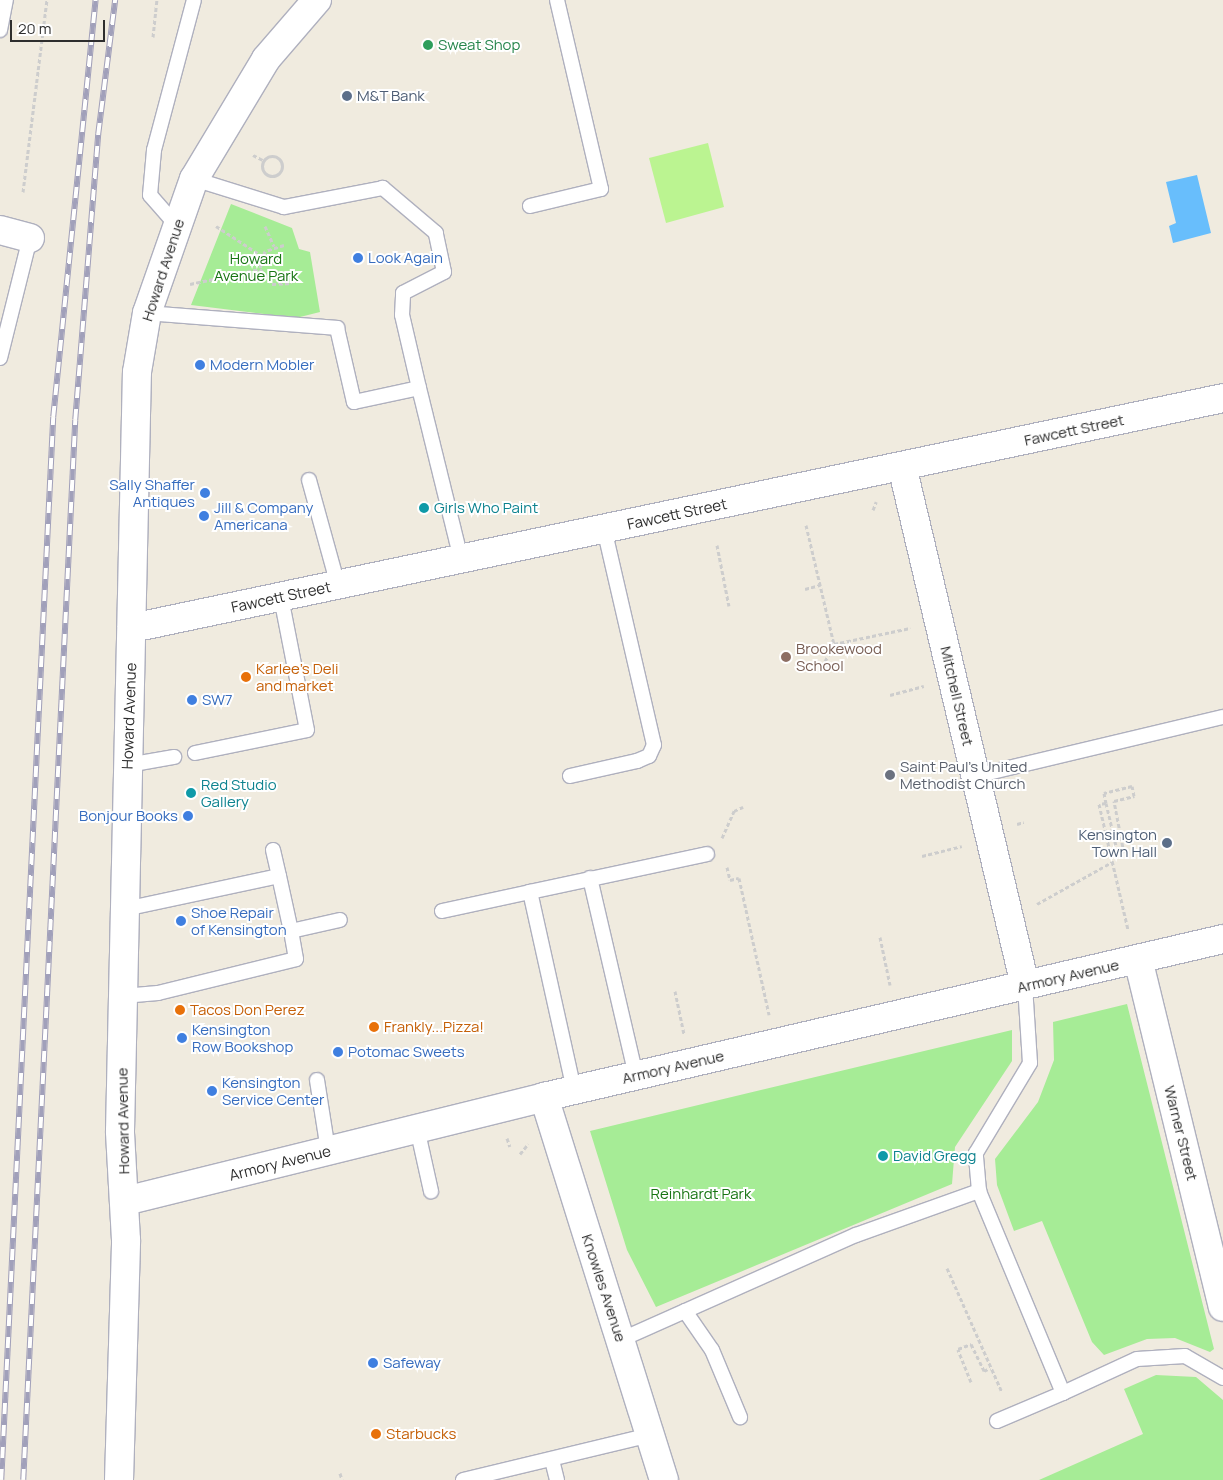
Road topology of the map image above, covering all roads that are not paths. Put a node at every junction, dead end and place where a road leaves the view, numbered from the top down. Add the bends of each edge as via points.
1 (6, 0) edge
2 (194, 0) edge
3 (558, 0) edge
4 (308, 3) edge
5 (0, 30) edge
6 (194, 179) junction
7 (530, 206) dead end
8 (177, 226) junction
9 (0, 230) edge
10 (30, 238) joint
11 (147, 313) junction
12 (0, 358) edge
13 (419, 388) junction
14 (1223, 398) edge
15 (902, 466) junction
16 (309, 480) dead end
17 (604, 529) junction
18 (461, 559) junction
19 (338, 585) junction
20 (281, 597) junction
21 (132, 628) junction
22 (1223, 717) edge
23 (195, 753) dead end
24 (174, 757) dead end
25 (128, 765) junction
26 (570, 776) dead end
27 (976, 776) junction
28 (273, 850) dead end
29 (707, 854) road end
30 (279, 876) junction
31 (590, 878) junction
32 (530, 892) junction
33 (125, 910) junction
34 (442, 911) dead end
35 (340, 920) dead end
36 (290, 931) junction
37 (1223, 939) edge
38 (1138, 960) junction
39 (1025, 985) junction
40 (123, 996) junction
41 (636, 1076) junction
42 (317, 1080) dead end
43 (574, 1090) junction
44 (544, 1097) junction
45 (417, 1128) junction
46 (328, 1150) junction
47 (431, 1191) dead end
48 (978, 1191) junction
49 (125, 1201) junction
50 (1223, 1307) edge
51 (685, 1311) junction
52 (620, 1340) junction
53 (1223, 1378) edge
54 (1063, 1393) junction
55 (740, 1417) dead end
56 (997, 1421) dead end
57 (650, 1435) junction
58 (552, 1460) junction
59 (119, 1480) edge
60 (463, 1480) edge
61 (557, 1480) edge
62 (664, 1480) edge

1 - 5 lane
2 - 8 lane via 154,150 150,195
3 - 7 lane via 601,189
4 - 6 street, Howard Avenue via 266,59
6 - 8 street, Howard Avenue
6 - 13 lane via 284,206 383,188 436,233 444,272 403,293 402,315
8 - 11 street, Howard Avenue
9 - 10 street
10 - 12 lane
11 - 13 lane via 337,328 354,402
11 - 21 street, Howard Avenue via 137,372
13 - 18 lane
14 - 15 street, Fawcett Street
15 - 17 street, Fawcett Street
15 - 27 street, Mitchell Street
16 - 19 lane
17 - 18 street, Fawcett Street
17 - 26 lane via 654,745 649,756 638,761
18 - 19 street, Fawcett Street
19 - 20 street, Fawcett Street
20 - 21 street, Fawcett Street
20 - 23 lane via 308,730
21 - 25 street, Howard Avenue
22 - 27 lane
24 - 25 lane
25 - 33 street, Howard Avenue
27 - 39 street, Mitchell Street
28 - 30 lane
29 - 31 lane
30 - 33 lane
30 - 36 lane
31 - 32 lane
31 - 41 lane
32 - 34 lane
32 - 43 lane
33 - 40 street, Howard Avenue
35 - 36 lane
36 - 40 lane via 296,959 158,994
37 - 38 street, Armory Avenue
38 - 39 street, Armory Avenue
38 - 50 street, Warner Street
39 - 41 street, Armory Avenue
39 - 48 lane via 1030,1063 976,1153
40 - 49 street, Howard Avenue via 120,1131
41 - 43 street, Armory Avenue
42 - 46 lane
43 - 44 street, Armory Avenue
44 - 45 street, Armory Avenue
44 - 52 street, Knowles Avenue
45 - 46 street, Armory Avenue
45 - 47 lane
46 - 49 street, Armory Avenue
48 - 51 lane via 856,1235
48 - 54 lane
49 - 59 street, Howard Avenue
51 - 52 lane
51 - 55 lane via 712,1350
52 - 57 street, Knowles Avenue
53 - 54 lane via 1185,1356 1136,1359
54 - 56 lane
57 - 58 lane
57 - 62 street, Knowles Avenue
58 - 60 lane
58 - 61 lane

